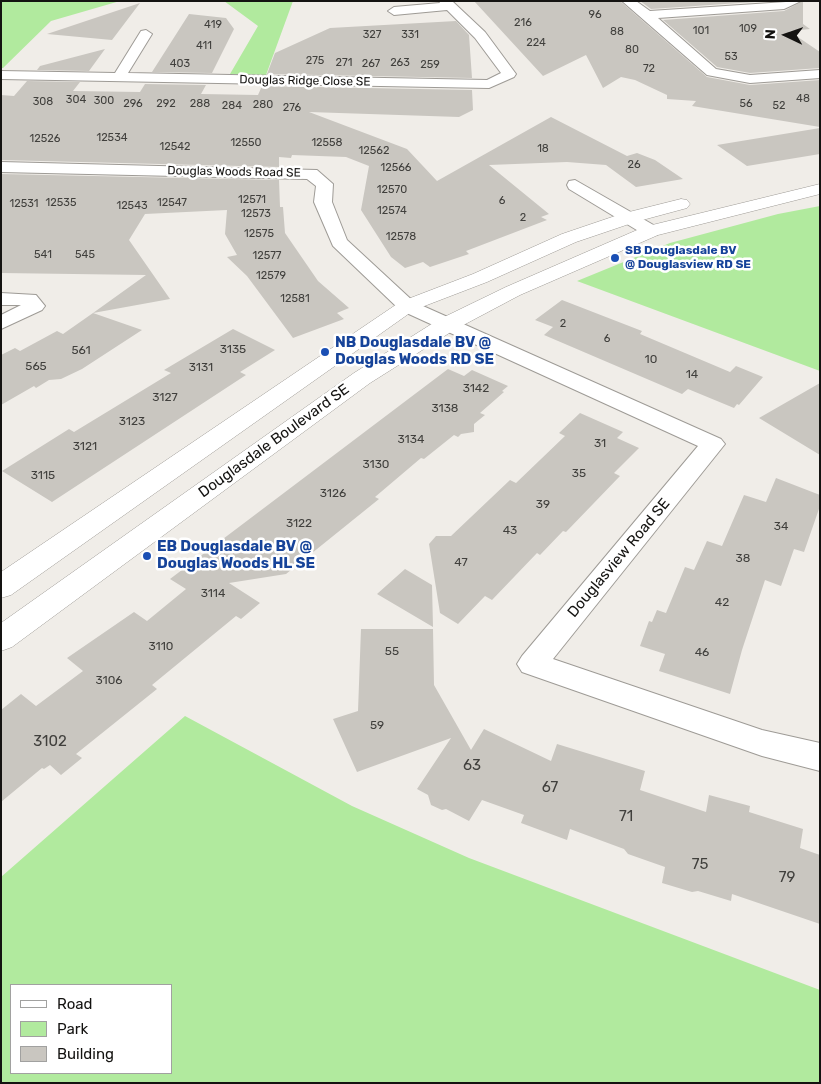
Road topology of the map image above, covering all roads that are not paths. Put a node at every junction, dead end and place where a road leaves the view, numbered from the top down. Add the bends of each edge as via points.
1 (628, 1) edge
2 (795, 1) edge
3 (447, 4) edge
4 (394, 12) dead end
5 (647, 15) junction
6 (146, 34) dead end
7 (820, 74) edge
8 (1, 75) edge
9 (119, 77) junction
10 (1, 167) edge
11 (820, 175) edge
12 (575, 185) dead end
13 (820, 189) edge
14 (628, 218) junction
15 (651, 231) junction
16 (1, 299) edge
17 (407, 306) junction
18 (1, 323) edge
19 (446, 325) junction
20 (1, 587) edge
21 (1, 639) edge
22 (820, 758) edge

1 - 5 street
2 - 5 street via 784,5
3 - 4 street
3 - 9 street, Douglas Ridge Close SE via 480,35 510,74 490,84
5 - 7 street via 712,72 750,79
6 - 9 street
8 - 9 street, Douglas Ridge Close SE
10 - 17 street, Douglas Woods Road SE via 311,174 325,184 323,202 339,242
11 - 14 street via 726,192
12 - 14 street
13 - 15 street, Douglasdale Boulevard SE
14 - 15 street
14 - 17 street via 569,238
15 - 19 street, Douglasdale Boulevard SE via 513,291
16 - 18 street via 29,299 35,306
17 - 19 street, Douglas Woods Road SE
17 - 20 street
19 - 21 street, Douglasdale Boulevard SE via 362,378
19 - 22 street, Douglasview Road SE via 713,444 532,664 762,743

